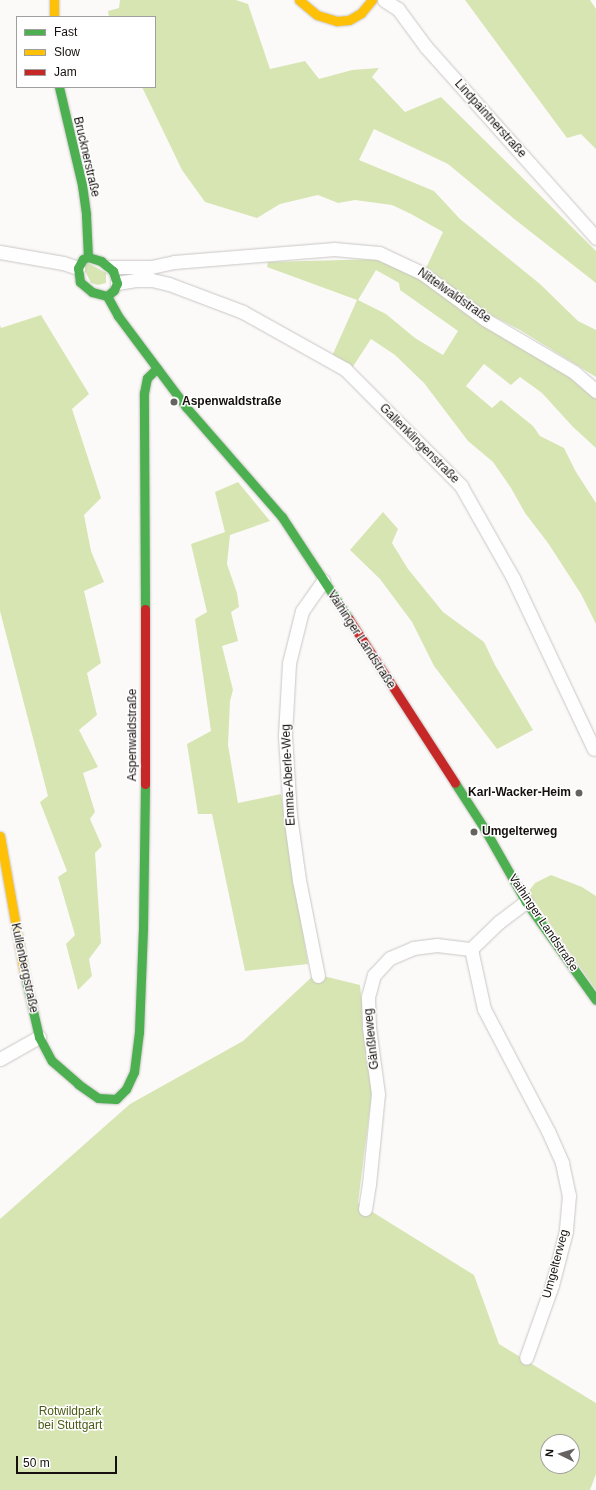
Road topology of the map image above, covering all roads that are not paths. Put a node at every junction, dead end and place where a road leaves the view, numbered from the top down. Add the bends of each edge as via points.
1 (52, 0) edge
2 (299, 0) edge
3 (372, 0) edge
4 (384, 0) edge
5 (54, 16) edge
6 (58, 88) edge
7 (596, 238) edge
8 (0, 252) edge
9 (88, 257) junction
10 (110, 267) junction
11 (78, 268) junction
12 (152, 273) junction
13 (117, 283) junction
14 (107, 296) junction
15 (157, 368) junction
16 (596, 391) edge
17 (323, 581) junction
18 (594, 749) dead end
19 (0, 836) edge
20 (5, 896) edge
21 (526, 902) junction
22 (471, 949) junction
23 (318, 976) dead end
24 (596, 1000) edge
25 (39, 1037) junction
26 (0, 1058) edge
27 (116, 1099) joint
28 (365, 1209) dead end
29 (526, 1358) dead end

1 - 5 street
2 - 3 street via 317,15 337,21 349,20 361,13
4 - 7 street, Lindpaintnerstraße via 398,9 426,47
6 - 9 street, Brucknerstraße via 82,185
8 - 11 street
9 - 10 street
9 - 11 street via 83,259
10 - 12 street, Nittelwaldstraße
10 - 13 street
11 - 14 street via 78,277 84,286 99,296
12 - 13 street, Gallenklingenstraße via 136,280
12 - 16 street, Nittelwaldstraße via 174,262 334,249 379,253 422,273 486,320 574,372
12 - 18 street, Gallenklingenstraße via 169,284 243,312 345,369 460,486 512,578
13 - 14 street
14 - 15 street, Vaihinger Landstraße via 118,316
15 - 17 street, Vaihinger Landstraße via 214,441 282,517
15 - 27 street, Aspenwaldstraße via 147,378 144,393 145,803 139,1032 134,1072 126,1088
17 - 21 street, Vaihinger Landstraße via 484,828
17 - 23 street, Emma-Aberle-Weg via 302,611 289,664 285,735 290,815 299,880
19 - 20 street, Kullenbergstraße
20 - 25 street, Kullenbergstraße
21 - 22 street via 499,922
21 - 24 street, Vaihinger Landstraße
22 - 28 street, Gänßleweg via 437,945 413,948 390,958 374,975 368,997 369,1027 378,1094 370,1184
22 - 29 street, Umgelterweg via 484,1009 548,1131 562,1163 569,1195 566,1231 552,1284
25 - 26 street
25 - 27 street, Kullenbergstraße via 52,1061 78,1084 98,1098

